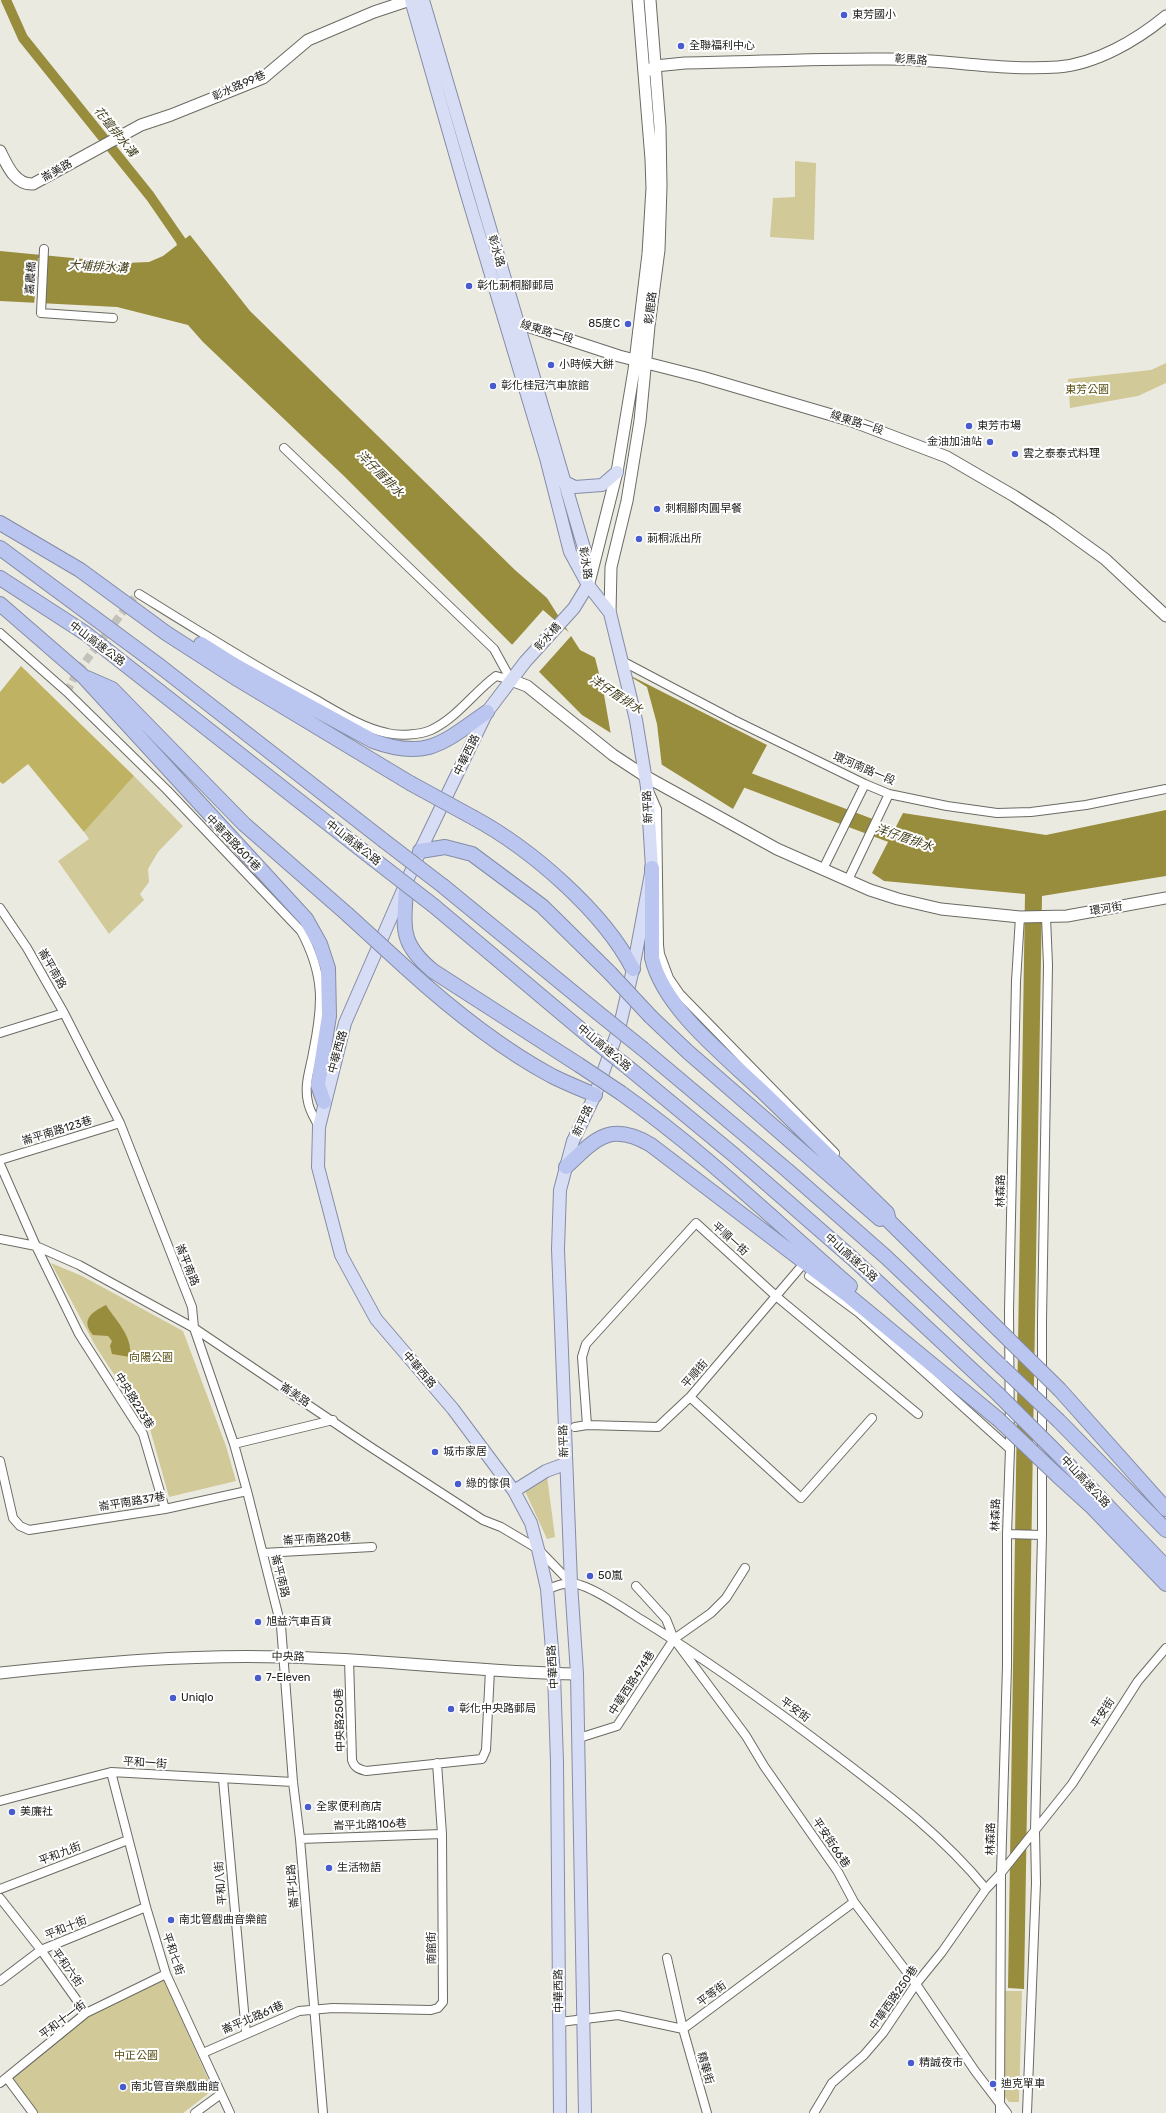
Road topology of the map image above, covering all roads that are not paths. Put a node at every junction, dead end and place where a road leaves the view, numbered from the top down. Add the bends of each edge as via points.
1 (411, 0) edge
2 (423, 0) edge
3 (638, 0) edge
4 (650, 0) edge
5 (1166, 16) edge
6 (655, 66) junction
7 (645, 74) junction
8 (104, 145) joint
9 (0, 151) edge
10 (44, 251) dead end
11 (113, 318) dead end
12 (505, 322) junction
13 (518, 323) junction
14 (640, 360) junction
15 (284, 448) dead end
16 (617, 472) junction
17 (563, 481) junction
18 (0, 523) edge
19 (0, 548) edge
20 (80, 570) junction
21 (0, 578) edge
22 (588, 584) junction
23 (139, 594) dead end
24 (0, 604) edge
25 (610, 613) junction
26 (1166, 616) edge
27 (0, 633) edge
28 (622, 661) junction
29 (525, 662) joint
30 (83, 676) junction
31 (511, 680) junction
32 (487, 712) junction
33 (646, 782) junction
34 (865, 784) junction
35 (1166, 789) edge
36 (889, 794) junction
37 (420, 851) junction
38 (652, 868) junction
39 (823, 869) junction
40 (848, 880) junction
41 (406, 888) junction
42 (1166, 898) edge
43 (0, 908) edge
44 (1020, 917) junction
45 (1046, 917) junction
46 (634, 969) junction
47 (64, 1013) junction
48 (0, 1033) edge
49 (594, 1095) junction
50 (324, 1102) junction
51 (120, 1123) junction
52 (319, 1127) junction
53 (0, 1160) edge
54 (0, 1164) edge
55 (566, 1167) junction
56 (877, 1195) dead end
57 (889, 1221) junction
58 (0, 1239) edge
59 (36, 1246) junction
60 (799, 1269) dead end
61 (809, 1276) dead end
62 (776, 1297) junction
63 (194, 1328) junction
64 (937, 1367) junction
65 (690, 1397) junction
66 (918, 1414) dead end
67 (872, 1418) dead end
68 (333, 1420) junction
69 (587, 1425) junction
70 (575, 1427) dead end
71 (234, 1444) junction
72 (1010, 1449) junction
73 (0, 1461) edge
74 (565, 1464) junction
75 (2, 1480) edge
76 (247, 1491) junction
77 (514, 1491) junction
78 (165, 1509) junction
79 (1166, 1509) edge
80 (1166, 1530) edge
81 (1009, 1534) junction
82 (1039, 1535) junction
83 (372, 1547) dead end
84 (538, 1549) junction
85 (263, 1553) junction
86 (1166, 1567) edge
87 (746, 1568) dead end
88 (570, 1583) junction
89 (1166, 1584) edge
90 (636, 1586) dead end
91 (547, 1589) junction
92 (674, 1640) junction
93 (1166, 1648) edge
94 (282, 1656) junction
95 (349, 1659) junction
96 (490, 1670) junction
97 (0, 1673) edge
98 (554, 1674) junction
99 (577, 1674) junction
100 (579, 1738) junction
101 (438, 1763) junction
102 (111, 1772) junction
103 (223, 1779) junction
104 (292, 1782) junction
105 (0, 1801) edge
106 (1035, 1832) junction
107 (442, 1834) junction
108 (300, 1839) junction
109 (128, 1840) junction
110 (1001, 1873) junction
111 (986, 1888) junction
112 (0, 1889) edge
113 (0, 1898) edge
114 (854, 1902) junction
115 (146, 1907) junction
116 (41, 1950) junction
117 (668, 1958) dead end
118 (166, 1974) junction
119 (0, 1981) edge
120 (916, 1984) junction
121 (314, 2009) junction
122 (86, 2013) junction
123 (583, 2019) junction
124 (560, 2022) junction
125 (683, 2029) junction
126 (246, 2033) junction
127 (202, 2053) junction
128 (7, 2078) junction
129 (0, 2083) edge
130 (221, 2094) junction
131 (999, 2103) junction
132 (33, 2113) edge
133 (195, 2113) edge
134 (230, 2113) edge
135 (323, 2113) edge
136 (560, 2113) edge
137 (585, 2113) edge
138 (707, 2113) edge
139 (814, 2113) edge
140 (1000, 2113) edge
141 (1006, 2113) edge
142 (1027, 2113) edge

1 - 8 street, 彰水路99巷 via 374,12 308,40 263,78 141,125
1 - 12 main road, 彰水路
2 - 13 main road, 彰水路
3 - 7 street, 彰鹿路
4 - 6 street, 彰鹿路
5 - 6 street, 彰馬路 via 1121,46 1092,59 1058,67 890,59 685,63
6 - 7 street
6 - 14 street, 彰鹿路 via 660,127 659,250
7 - 14 street, 彰鹿路 via 652,188
8 - 9 street, 崙美路 via 33,184 27,184 15,176
10 - 11 street, 嘉農橋 via 41,313
12 - 13 street, 線東路一段
12 - 22 main road, 彰水路 via 546,458 570,552
13 - 14 street, 線東路一段 via 619,356
13 - 17 main road, 彰水路
14 - 16 street, 彰鹿路
14 - 25 street, 彰鹿路 via 640,422 628,501 611,567
14 - 26 street, 線東路一段 via 852,421 947,457 1014,496 1105,559
15 - 31 street via 494,649
16 - 17 main road via 602,485 575,487
16 - 22 street, 彰鹿路
17 - 22 main road, 彰水路 via 584,548
18 - 20 highway
19 - 80 highway, 中山高速公路, bridge via 161,667 443,886 642,1049 886,1257 1059,1422
20 - 32 highway via 118,590 234,665 373,741 393,748 418,750 435,745
20 - 46 highway, bridge via 166,633 239,680 410,783 490,826 580,899 622,948
21 - 86 highway, 中山高速公路, bridge via 85,633 434,906 734,1155 852,1258 998,1394
22 - 25 main road, 新平路
22 - 29 main road, 彰水橋 via 570,612
23 - 31 street via 251,664 360,724 387,734 410,734 431,730 452,716 496,676
24 - 30 highway
25 - 28 main road, 新平路
27 - 52 street, 中華西路601巷 via 61,686 161,784 301,931 318,971 321,996 319,1021 306,1082 308,1102
28 - 33 main road, 新平路 via 636,720
28 - 34 street, 環河南路一段 via 734,720
29 - 31 main road, 中華西路
30 - 49 highway, bridge via 112,689 244,824 437,996 508,1050 554,1077
30 - 50 highway via 306,920 320,944 328,968 329,1016 318,1085
31 - 32 main road, 中華西路
31 - 33 street, 環河街 via 527,686
32 - 37 main road, 中華西路
33 - 38 main road, 新平路
33 - 39 street, 環河街
33 - 56 street via 657,809 659,945 669,978 694,1010
34 - 36 street, 環河南路一段
34 - 39 street
35 - 36 street, 環河南路一段 via 1086,805 1031,812 997,813
36 - 40 street
37 - 41 main road, 中華西路
37 - 57 highway, bridge via 444,847 472,854 542,906 688,1052 881,1219
38 - 46 main road, 新平路
38 - 57 highway via 652,958 667,994 699,1030 887,1213
39 - 40 street, 環河街
40 - 44 street, 環河街 via 898,899 941,908
41 - 50 main road, 中華西路 via 345,1022
41 - 64 highway, bridge via 404,928 408,944 418,958 433,971 579,1065 668,1127 774,1216 932,1358
42 - 45 street, 環河街 via 1124,907
43 - 47 street, 崙平南路 via 27,948
44 - 45 street, 環河街
44 - 72 street, 林森路 via 1016,982 1009,1311
45 - 82 street via 1048,966
46 - 49 main road, 新平路 via 620,1025
47 - 48 street
47 - 51 street, 崙平南路
49 - 55 main road, 新平路
50 - 52 main road, 中華西路
51 - 53 street, 崙平南路123巷
51 - 63 street, 崙平南路 via 192,1307
52 - 77 main road, 中華西路 via 318,1167 341,1255 376,1319 453,1409
54 - 59 street, 中央路223巷
55 - 64 highway via 595,1141 606,1135 621,1133 636,1137 844,1292
55 - 74 main road, 新平路 via 560,1190 558,1249
57 - 79 highway, bridge via 1060,1390
58 - 59 street, 崙美路
59 - 63 street, 崙美路 via 79,1265
59 - 78 street, 中央路223巷 via 79,1334 143,1434
60 - 62 street, 平順街
61 - 72 street via 860,1313
62 - 65 street, 平順街
62 - 66 street, 平順一街
62 - 69 street, 平順一街 via 696,1223 586,1344 582,1357
63 - 68 street, 崙美路
63 - 71 street, 崙平南路
64 - 89 highway, bridge via 998,1419 1091,1506
65 - 67 street via 801,1498
65 - 69 street, 平順街 via 658,1427
68 - 71 street
68 - 84 street, 崙美路 via 483,1520 501,1527
69 - 70 street, 平順街
71 - 76 street, 崙平南路
72 - 81 street, 林森路
73 - 75 street
74 - 77 main road via 546,1471
74 - 88 main road, 新平路
75 - 78 street, 崙平南路37巷 via 13,1518 20,1526 29,1530
76 - 78 street, 崙平南路37巷
76 - 85 street, 崙平南路
77 - 84 main road, 中華西路 via 531,1523
81 - 82 street
81 - 110 street, 林森路
82 - 106 street
83 - 85 street, 崙平南路20巷
84 - 88 street, 崙美路
84 - 91 main road, 中華西路
85 - 94 street, 崙平南路 via 280,1626
87 - 92 street, 中華西路474巷 via 726,1598
88 - 91 street
88 - 92 street, 平安街 via 593,1590
88 - 99 main road, 新平路
90 - 92 street, 平安街66巷 via 666,1619
91 - 98 main road, 中華西路
92 - 100 street, 中華西路474巷 via 617,1726
92 - 111 street, 平安街 via 802,1728 902,1806 959,1856
92 - 114 street, 平安街66巷 via 746,1736 838,1872
93 - 106 street, 平安街 via 1138,1681 1072,1784
94 - 95 street, 中央路
94 - 97 street, 中央路 via 110,1661
94 - 104 street, 崙平北路
95 - 96 street, 中央路
95 - 101 street, 中央路250巷 via 354,1766 366,1771
96 - 98 street, 中央路
96 - 101 street via 485,1755 482,1759
98 - 99 street, 中央路
98 - 124 main road, 中華西路 via 558,1762
99 - 100 main road, 中華西路
100 - 123 main road, 中華西路
101 - 107 street, 南館街
102 - 103 street, 平和一街
102 - 105 street, 平和一街
102 - 109 street, 平和七街
103 - 104 street, 平和一街
103 - 126 street, 平和八街
104 - 108 street, 崙平北路
106 - 110 street, 平安街
106 - 142 street via 1036,1883
107 - 108 street, 崙平北路106巷
107 - 121 street, 南館街 via 443,2002 438,2008 431,2010
108 - 121 street, 崙平北路
109 - 112 street, 平和九街
109 - 115 street, 平和七街
110 - 111 street
110 - 131 street, 林森路 via 1002,1992
111 - 120 street, 中華西路250巷 via 942,1952
113 - 116 street, 平和六街
114 - 120 street, 平安街66巷
114 - 125 street, 平等街
115 - 116 street, 平和十街
115 - 118 street, 平和七街
116 - 119 street, 平和十街
116 - 122 street, 平和六街
117 - 125 street, 精華街
118 - 122 street, 平和十一街
118 - 127 street, 平和七街
120 - 131 street, 平安街66巷
120 - 139 street, 中華西路250巷 via 883,2033 864,2055 832,2083
121 - 126 street, 崙平北路61巷 via 299,2011
121 - 135 street, 崙平北路
122 - 128 street, 平和十一街
123 - 124 street
123 - 125 street via 618,2015
123 - 137 main road, 中華西路
124 - 136 main road, 中華西路
125 - 138 street, 精華街
126 - 127 street, 崙平北路61巷
127 - 130 street, 平和七街
128 - 129 street, 平和十一街
128 - 132 street
130 - 133 street
130 - 134 street, 平和七街
131 - 140 street, 林森路
131 - 141 street, 平安街66巷

